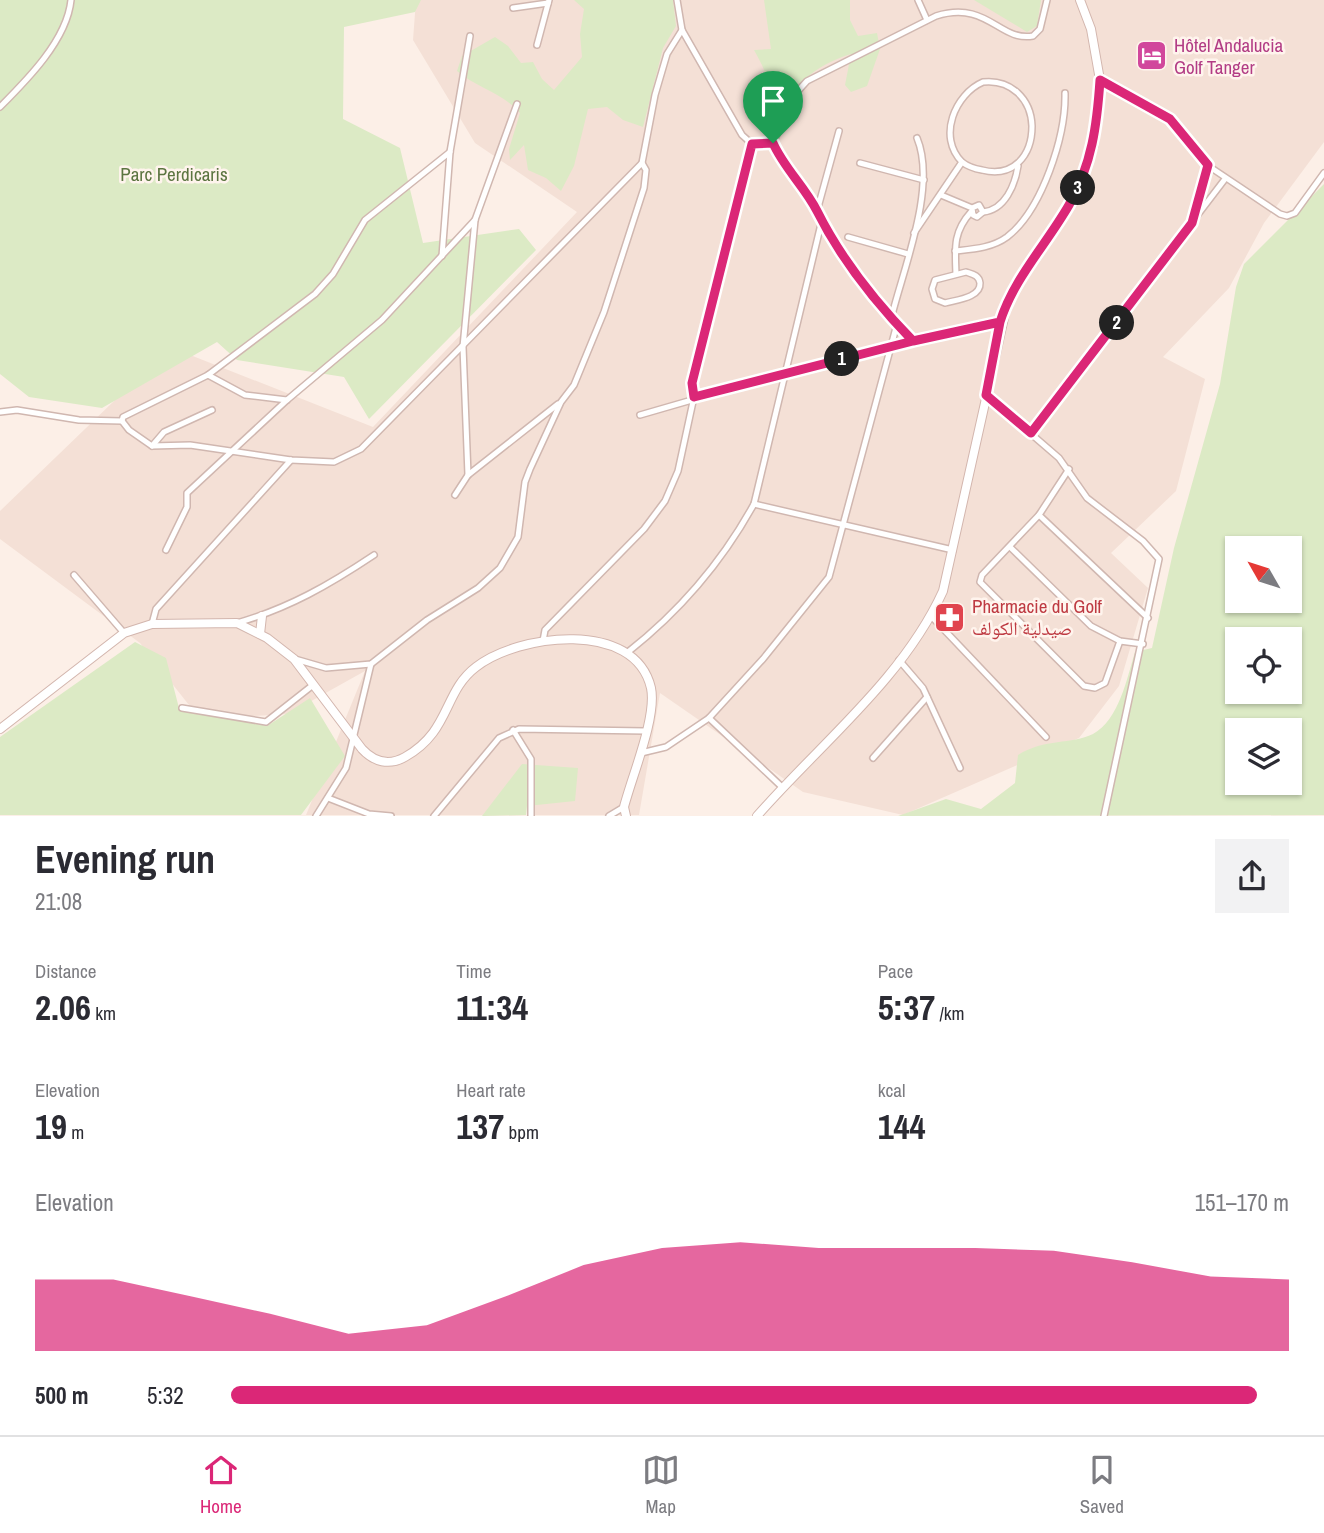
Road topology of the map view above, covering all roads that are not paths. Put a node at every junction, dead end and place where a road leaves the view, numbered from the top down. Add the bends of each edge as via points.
1 (71, 0) edge
2 (677, 0) edge
3 (918, 0) edge
4 (1047, 0) edge
5 (1080, 0) edge
6 (549, 1) edge
7 (513, 8) dead end
8 (927, 20) junction
9 (682, 30) junction
10 (470, 36) dead end
11 (537, 45) dead end
12 (1100, 80) junction
13 (1065, 93) dead end
14 (517, 104) dead end
15 (0, 107) edge
16 (839, 131) dead end
17 (917, 138) dead end
18 (773, 143) junction
19 (752, 144) junction
20 (450, 152) junction
21 (962, 162) junction
22 (642, 163) junction
23 (860, 163) dead end
24 (1208, 165) junction
25 (1018, 166) junction
26 (1324, 173) edge
27 (1225, 179) junction
28 (924, 180) junction
29 (941, 195) junction
30 (972, 210) junction
31 (817, 211) junction
32 (475, 220) junction
33 (1192, 223) junction
34 (821, 224) junction
35 (914, 233) junction
36 (848, 237) dead end
37 (955, 251) junction
38 (908, 254) junction
39 (442, 256) junction
40 (956, 274) junction
41 (892, 316) junction
42 (1000, 322) junction
43 (897, 324) junction
44 (913, 341) junction
45 (463, 347) junction
46 (889, 347) junction
47 (785, 373) junction
48 (208, 375) junction
49 (986, 395) junction
50 (694, 397) junction
51 (287, 400) junction
52 (561, 402) junction
53 (212, 410) dead end
54 (0, 412) edge
55 (640, 415) dead end
56 (122, 421) junction
57 (1031, 433) junction
58 (152, 446) junction
59 (231, 452) junction
60 (290, 460) junction
61 (1069, 469) junction
62 (468, 475) junction
63 (455, 495) dead end
64 (754, 504) junction
65 (1040, 516) junction
66 (845, 525) junction
67 (1010, 547) junction
68 (166, 550) dead end
69 (953, 550) junction
70 (374, 555) dead end
71 (74, 575) dead end
72 (262, 616) junction
73 (931, 616) junction
74 (1148, 618) junction
75 (237, 623) junction
76 (152, 624) junction
77 (124, 633) junction
78 (260, 634) junction
79 (1120, 640) junction
80 (543, 641) junction
81 (1143, 644) junction
82 (628, 652) junction
83 (294, 659) junction
84 (899, 660) junction
85 (371, 664) junction
86 (313, 685) junction
87 (927, 697) junction
88 (182, 708) dead end
89 (709, 718) junction
90 (0, 729) edge
91 (513, 730) junction
92 (645, 731) junction
93 (1046, 737) dead end
94 (355, 738) junction
95 (638, 754) junction
96 (873, 758) dead end
97 (960, 768) dead end
98 (782, 787) junction
99 (328, 798) junction
100 (625, 811) edge
101 (316, 816) edge
102 (391, 816) edge
103 (434, 816) edge
104 (531, 816) edge
105 (610, 816) edge
106 (757, 816) edge
107 (1104, 816) edge

1 - 15 street via 49,50
2 - 9 street
3 - 8 street
4 - 8 street via 1040,30 1029,37 964,9
5 - 12 street via 1091,29
6 - 7 street
6 - 11 street
8 - 18 street via 807,80
9 - 19 street via 742,135
9 - 22 street via 664,65
10 - 20 street
12 - 24 street via 1170,119
12 - 42 street via 1098,121 1085,171 1068,207 1017,283
13 - 37 street via 1063,125 1046,180 1030,209 1016,228 994,244
14 - 32 street
16 - 31 street
17 - 28 street via 923,151
18 - 19 street
18 - 31 street
19 - 50 street via 692,383
20 - 39 street
20 - 48 street via 365,220 333,274 315,294
21 - 25 street via 993,172
21 - 25 street via 951,132 956,105 974,86 990,81 1015,89 1030,112 1032,134
21 - 29 street
22 - 45 street
22 - 52 street via 644,188 604,312
23 - 28 street
24 - 27 street
24 - 33 street
25 - 30 street via 1003,201 977,217
26 - 27 street via 1295,214 1287,216
27 - 33 street
28 - 35 street
29 - 30 street
29 - 35 street
30 - 37 street via 958,228
31 - 34 street
32 - 39 street
32 - 45 street
33 - 57 street
34 - 41 street
34 - 47 street
35 - 38 street
36 - 38 street
37 - 40 street
38 - 41 street
39 - 51 street via 382,320
40 - 40 street via 938,277 933,283 932,294 938,301 945,303 977,291 980,284 974,274
41 - 43 street
42 - 44 street
42 - 49 street
43 - 44 street
43 - 46 street
44 - 46 street
45 - 60 street via 361,449 334,462
45 - 62 street
46 - 47 street
46 - 66 street
47 - 50 street
47 - 64 street
48 - 51 street via 245,395
48 - 56 street
49 - 57 street
49 - 69 street
50 - 55 street
50 - 80 street via 677,471 665,501 644,529 545,630
51 - 59 street
52 - 62 street
52 - 85 street via 525,482 520,529 508,556 478,588
53 - 58 street via 164,432
54 - 56 street
56 - 58 street
57 - 61 street
58 - 59 street via 190,445
59 - 60 street
59 - 68 street via 187,493 187,507
60 - 76 street via 156,609
61 - 65 street
61 - 74 street via 1087,498 1156,554 1160,568
62 - 63 street
64 - 66 street
64 - 82 street via 698,585
65 - 67 street
65 - 74 street
66 - 69 street
66 - 89 street via 832,570 820,591
67 - 79 street via 1091,626
67 - 79 street via 980,582 1083,686 1095,688 1105,683
69 - 73 street
70 - 72 street via 304,599
71 - 77 street
72 - 75 street
72 - 78 street
73 - 84 street
73 - 93 street
74 - 81 street
75 - 76 street
75 - 78 street
76 - 77 street
77 - 90 street
78 - 83 street
79 - 81 street
80 - 82 street via 604,642
80 - 94 street via 477,666 460,685 434,735 404,757 379,761 369,757
81 - 107 street
82 - 92 street via 651,690
83 - 85 street via 326,668
83 - 86 street
84 - 87 street
84 - 98 street
85 - 94 street
86 - 88 street via 266,722
86 - 94 street
87 - 96 street
87 - 97 street
89 - 95 street via 666,747
89 - 98 street
91 - 92 street
91 - 103 street via 499,738
91 - 104 street via 531,760
92 - 95 street
94 - 99 street via 346,768
95 - 100 street
98 - 106 street
99 - 101 street
99 - 102 street via 369,814
100 - 105 street

